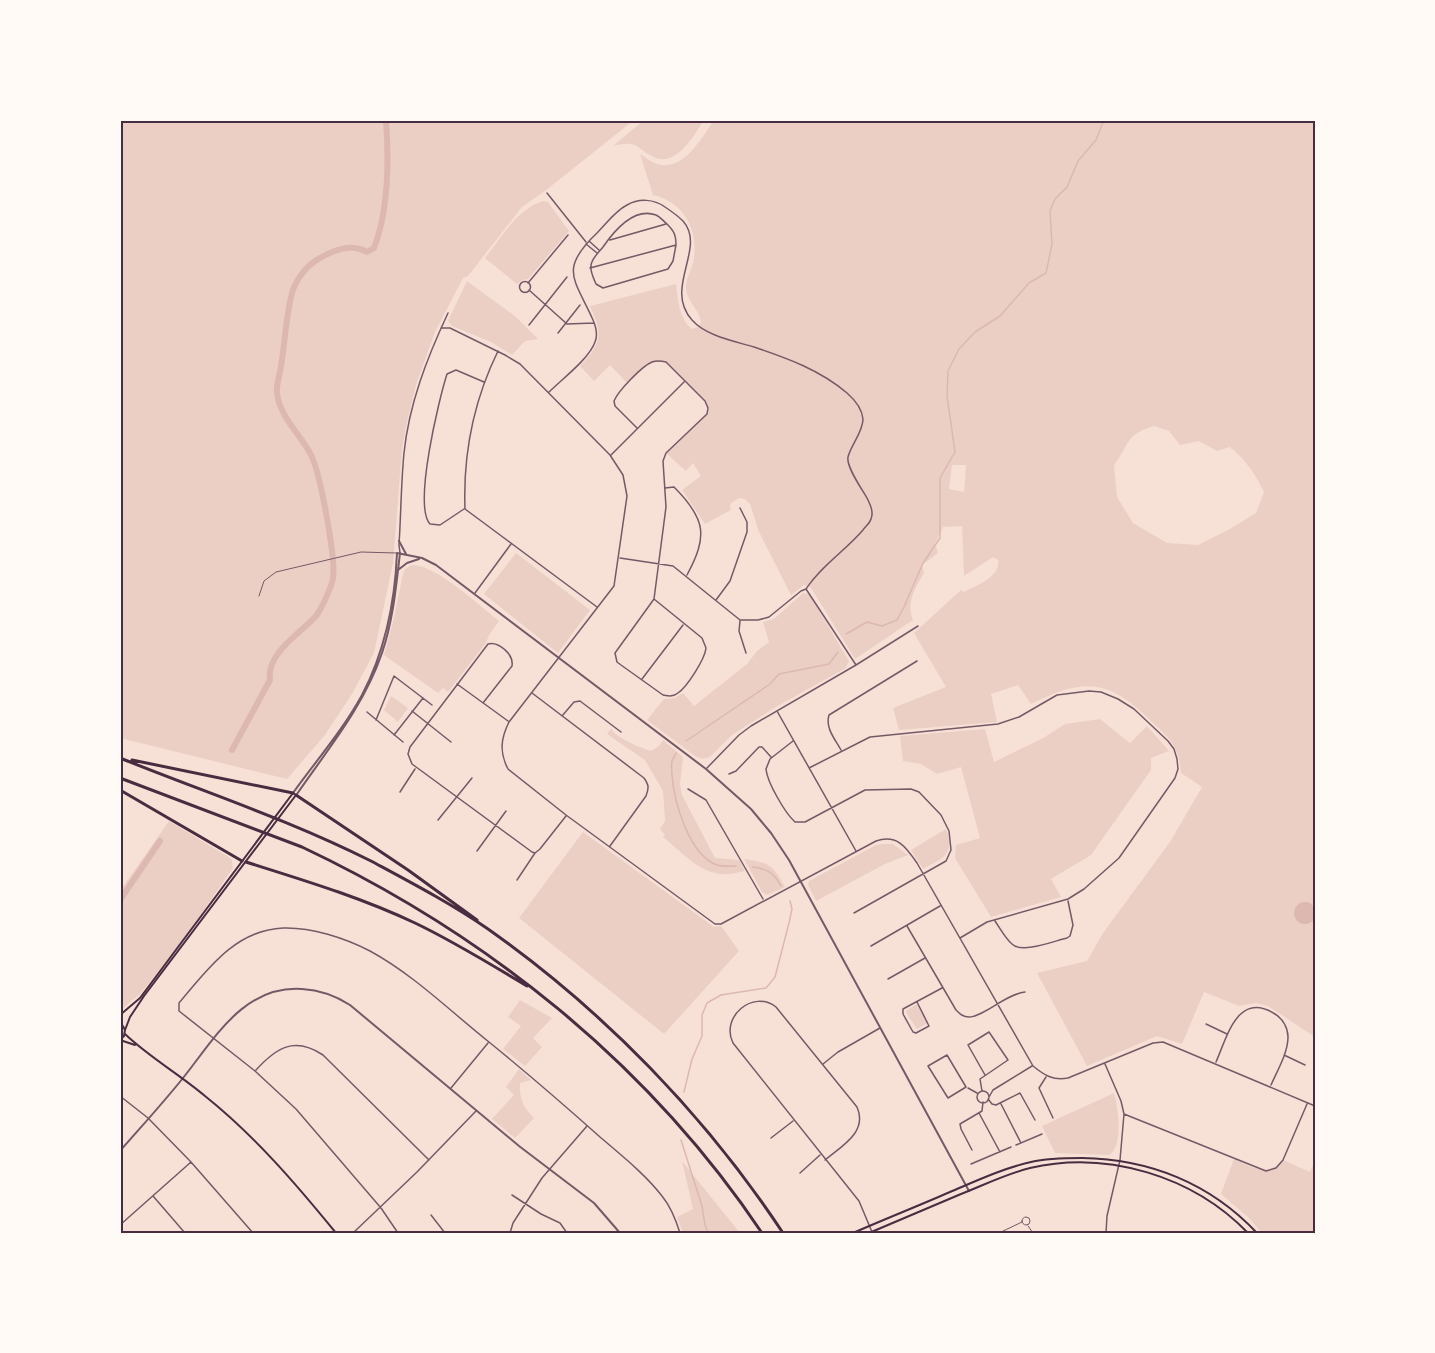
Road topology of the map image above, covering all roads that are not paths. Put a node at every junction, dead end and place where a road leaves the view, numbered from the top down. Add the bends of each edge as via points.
1 (547, 193) dead end
2 (667, 224) junction
3 (568, 235) dead end
4 (608, 240) junction
5 (587, 242) junction
6 (676, 245) junction
7 (600, 250) junction
8 (597, 253) junction
9 (590, 268) junction
10 (567, 278) dead end
11 (528, 283) junction
12 (529, 290) junction
13 (546, 305) junction
14 (580, 305) dead end
15 (448, 313) dead end
16 (594, 323) junction
17 (567, 324) junction
18 (529, 325) dead end
19 (441, 328) junction
20 (558, 333) dead end
21 (498, 351) junction
22 (685, 381) junction
23 (484, 382) junction
24 (548, 392) junction
25 (637, 428) junction
26 (610, 455) junction
27 (665, 488) junction
28 (740, 508) dead end
29 (465, 509) junction
30 (399, 543) junction
31 (512, 543) junction
32 (399, 553) junction
33 (406, 554) junction
34 (422, 558) junction
35 (619, 558) junction
36 (658, 563) junction
37 (398, 571) junction
38 (686, 576) junction
39 (806, 589) junction
40 (475, 593) junction
41 (259, 596) dead end
42 (654, 599) junction
43 (716, 600) junction
44 (598, 607) junction
45 (740, 620) junction
46 (683, 624) junction
47 (918, 626) dead end
48 (746, 653) dead end
49 (559, 659) junction
50 (917, 661) dead end
51 (856, 665) junction
52 (642, 680) junction
53 (457, 684) junction
54 (532, 693) junction
55 (423, 698) junction
56 (483, 703) junction
57 (432, 705) dead end
58 (412, 711) junction
59 (777, 711) junction
60 (367, 712) dead end
61 (562, 717) junction
62 (376, 720) junction
63 (509, 722) junction
64 (427, 723) junction
65 (621, 732) dead end
66 (394, 735) junction
67 (794, 741) junction
68 (403, 742) dead end
69 (451, 742) dead end
70 (842, 750) junction
71 (121, 758) edge
72 (772, 758) junction
73 (416, 768) junction
74 (810, 768) junction
75 (706, 769) junction
76 (729, 774) dead end
77 (120, 778) edge
78 (472, 778) dead end
79 (688, 789) dead end
80 (120, 790) edge
81 (400, 792) dead end
82 (295, 794) junction
83 (456, 797) junction
84 (832, 808) junction
85 (506, 811) dead end
86 (566, 815) junction
87 (438, 820) dead end
88 (495, 826) junction
89 (609, 847) junction
90 (477, 851) dead end
91 (856, 851) junction
92 (535, 853) junction
93 (244, 862) junction
94 (922, 873) junction
95 (517, 880) dead end
96 (801, 882) junction
97 (1068, 899) junction
98 (764, 900) junction
99 (941, 906) junction
100 (854, 913) dead end
101 (994, 920) junction
102 (907, 926) junction
103 (487, 929) junction
104 (960, 938) junction
105 (871, 946) dead end
106 (925, 957) junction
107 (888, 980) dead end
108 (943, 988) junction
109 (1026, 992) dead end
110 (538, 993) junction
111 (917, 1002) junction
112 (998, 1004) junction
113 (120, 1015) edge
114 (120, 1022) edge
115 (1206, 1024) dead end
116 (880, 1028) junction
117 (125, 1032) junction
118 (1228, 1034) junction
119 (214, 1038) junction
120 (120, 1040) edge
121 (489, 1042) junction
122 (137, 1047) junction
123 (1283, 1055) junction
124 (1105, 1063) junction
125 (1216, 1063) junction
126 (823, 1065) junction
127 (1305, 1065) dead end
128 (1033, 1066) junction
129 (255, 1071) junction
130 (985, 1075) junction
131 (1047, 1076) junction
132 (182, 1079) junction
133 (1271, 1086) junction
134 (966, 1088) junction
135 (450, 1089) junction
136 (993, 1090) junction
137 (983, 1091) junction
138 (978, 1094) junction
139 (120, 1096) edge
140 (988, 1098) junction
141 (983, 1102) junction
142 (1000, 1103) junction
143 (1307, 1103) junction
144 (1315, 1106) edge
145 (476, 1110) junction
146 (979, 1113) junction
147 (1124, 1114) junction
148 (148, 1118) junction
149 (1053, 1118) dead end
150 (1035, 1120) dead end
151 (794, 1121) junction
152 (588, 1126) junction
153 (1042, 1134) dead end
154 (771, 1138) dead end
155 (1021, 1143) junction
156 (1016, 1145) dead end
157 (1011, 1147) dead end
158 (972, 1150) dead end
159 (120, 1151) edge
160 (1000, 1152) junction
161 (821, 1155) junction
162 (429, 1160) junction
163 (825, 1160) junction
164 (1120, 1160) junction
165 (191, 1162) junction
166 (970, 1164) dead end
167 (1119, 1166) junction
168 (549, 1169) junction
169 (800, 1173) dead end
170 (967, 1185) junction
171 (969, 1191) junction
172 (512, 1195) dead end
173 (153, 1196) junction
174 (526, 1204) junction
175 (381, 1208) junction
176 (431, 1215) dead end
177 (1022, 1222) junction
178 (1027, 1224) junction
179 (120, 1225) edge
180 (869, 1226) junction
181 (186, 1233) edge
182 (253, 1233) edge
183 (336, 1233) edge
184 (353, 1233) edge
185 (398, 1233) edge
186 (445, 1233) edge
187 (510, 1233) edge
188 (567, 1233) edge
189 (620, 1233) edge
190 (680, 1233) edge
191 (762, 1233) edge
192 (783, 1233) edge
193 (853, 1233) edge
194 (871, 1233) edge
195 (999, 1233) edge
196 (1033, 1233) edge
197 (1106, 1233) edge
198 (1248, 1233) edge
199 (1257, 1233) edge

1 - 5 street
2 - 4 street
2 - 4 street via 657,216 632,218
2 - 6 street via 674,231
3 - 11 street
4 - 7 street
5 - 7 street
5 - 8 street
5 - 16 street via 575,258 573,269 574,280
5 - 39 street via 627,205 642,200 660,203 685,222 690,239 680,291 692,321 709,332 800,364 832,381 855,400 863,421 848,458 869,502 871,520
6 - 9 street
6 - 9 street via 668,269 603,288 596,284
7 - 8 street
8 - 9 street
10 - 13 street
11 - 12 street
11 - 12 street via 522,283 519,289 525,293
12 - 13 street
13 - 17 street
13 - 18 street
14 - 17 street
15 - 19 street
16 - 17 street
16 - 24 street via 596,337 589,352
17 - 20 street
19 - 21 street via 450,328
19 - 30 street via 422,373 409,424
21 - 23 street
21 - 24 street via 520,364
22 - 25 street
22 - 25 street via 659,360 651,362 617,393 615,406
22 - 27 street via 705,401 707,414 666,453
23 - 29 street via 465,461
23 - 29 street via 456,370 450,372 429,443 427,520 441,525
24 - 26 street
25 - 26 street
26 - 35 street via 623,475 627,496
27 - 36 street
27 - 38 street via 674,488 680,494 702,528 699,554
28 - 43 street via 747,532 730,581
29 - 31 street
30 - 32 street
30 - 33 street
31 - 40 street
31 - 44 street
32 - 33 street
32 - 37 street
32 - 41 lane via 361,552 276,572 264,581
32 - 82 street via 391,611 370,678 343,726
33 - 34 street
34 - 37 street
34 - 40 street
35 - 36 street
35 - 44 street via 615,584
36 - 38 street via 670,564
36 - 42 street
37 - 82 street via 391,622 372,678 347,723
38 - 43 street
39 - 45 street via 769,617
39 - 51 street
40 - 49 street
42 - 46 street
42 - 52 street via 615,654 617,662
43 - 45 street
44 - 49 street
45 - 48 street
46 - 52 street
46 - 52 street via 702,639 706,648 703,660 680,692 663,695
47 - 51 street
49 - 54 street
49 - 75 street
50 - 70 street via 829,715 828,728
51 - 59 street
53 - 56 street
53 - 56 street via 488,644 496,643 511,656 512,666
53 - 64 street
54 - 61 street
54 - 63 street
55 - 57 street
55 - 58 street
55 - 62 street via 394,676
56 - 63 street
58 - 64 street
58 - 66 street
59 - 67 street
59 - 75 street via 739,735
60 - 62 street
61 - 65 street via 574,702 580,701
61 - 89 street via 648,783 646,796
62 - 66 street
63 - 86 street via 501,743 508,769
64 - 69 street
64 - 73 street via 409,750
66 - 68 street
67 - 72 street
67 - 74 street
70 - 74 street
70 - 97 street via 877,736 998,724 1068,693 1101,692 1126,704 1174,749 1178,769 1119,858
71 - 82 highway
71 - 103 highway via 327,840 420,888
72 - 76 street via 759,747
72 - 84 street via 766,774 795,822 803,823
73 - 81 street
73 - 83 street
74 - 84 street
75 - 96 street via 762,822
77 - 110 highway via 331,860 444,924
78 - 83 street
79 - 98 street via 706,800
80 - 93 highway
82 - 93 main road
82 - 103 highway
83 - 87 street
83 - 88 street
84 - 91 street
84 - 94 street via 871,788 919,792 940,815 952,841 948,858
85 - 88 street
86 - 89 street
86 - 92 street
88 - 90 street
88 - 92 street
89 - 98 street via 715,924
91 - 94 street via 884,838 896,840 907,849
91 - 96 street
92 - 95 street
93 - 110 highway via 310,881 414,922
93 - 113 main road via 140,998
93 - 117 main road via 144,996
94 - 99 street
94 - 100 street
96 - 98 street
96 - 116 street
97 - 101 street
97 - 101 street via 1074,925 1067,938 1017,948
99 - 102 street
99 - 104 street
101 - 104 street
102 - 105 street
102 - 106 street
103 - 192 highway via 579,1001 674,1093 727,1155
104 - 112 street
106 - 107 street
106 - 108 street
108 - 111 street
108 - 112 street via 965,1017
109 - 112 street via 1016,993
110 - 191 highway via 602,1046 649,1093 717,1171
111 - 111 street via 929,1026 916,1033 902,1012
112 - 128 street
114 - 117 main road
115 - 118 street
116 - 126 street
116 - 170 street
117 - 120 main road
117 - 122 main road
118 - 123 street via 1243,1011 1253,1007 1266,1009 1286,1026 1288,1039
118 - 125 street
119 - 121 street via 181,1014 179,1003 224,952 246,938 283,928 316,932 368,950 406,975
119 - 129 street
119 - 132 street
119 - 135 street via 233,1016 264,994 295,989 319,992 350,1005
120 - 122 main road
121 - 135 street
121 - 152 street
122 - 132 main road
123 - 127 street
123 - 133 street
124 - 125 street via 1158,1042
124 - 131 street via 1068,1078
124 - 147 street
125 - 133 street
126 - 151 street via 771,1003 753,1002 732,1019 729,1032 733,1043
126 - 163 street via 857,1107 861,1119 856,1133
128 - 131 street
128 - 136 street
129 - 162 street via 271,1053 282,1048 299,1046 315,1050
129 - 175 street via 310,1122
130 - 130 street via 1008,1060 989,1032 968,1045
130 - 137 street via 980,1081
131 - 149 street via 1039,1088
132 - 148 street
132 - 183 main road via 271,1157
133 - 143 street
134 - 134 street via 948,1055 929,1065 946,1098
134 - 138 street
135 - 145 street
136 - 137 street
136 - 140 street
137 - 138 street
137 - 140 street
138 - 141 street
139 - 148 street
140 - 141 street
140 - 142 street via 993,1105
141 - 146 street
142 - 150 street via 1022,1094
142 - 155 street
143 - 144 street
143 - 147 street via 1283,1160 1266,1171
145 - 162 street
145 - 168 street
146 - 158 street via 960,1124
146 - 160 street
147 - 164 street
148 - 159 street
148 - 165 street
151 - 154 street
151 - 161 street
152 - 168 street
152 - 190 street via 656,1189 675,1216
153 - 155 street
155 - 156 street
157 - 160 street
160 - 166 street
161 - 163 street
161 - 169 street
162 - 175 street
163 - 180 street via 859,1201
164 - 167 street
164 - 170 main road via 1041,1160
164 - 199 main road via 1186,1180 1217,1198
165 - 173 street
165 - 182 street
167 - 171 main road via 1040,1166
167 - 197 street
167 - 198 main road via 1150,1172 1184,1186
168 - 174 street
168 - 189 street via 594,1203
170 - 171 street
170 - 180 main road
171 - 194 main road
172 - 174 street
173 - 179 street
173 - 181 street
174 - 187 street
174 - 188 street via 560,1222
175 - 184 street
175 - 185 street
176 - 186 street
177 - 178 lane
177 - 178 lane via 1027,1217
177 - 195 lane
178 - 196 lane
180 - 193 main road
180 - 194 street

